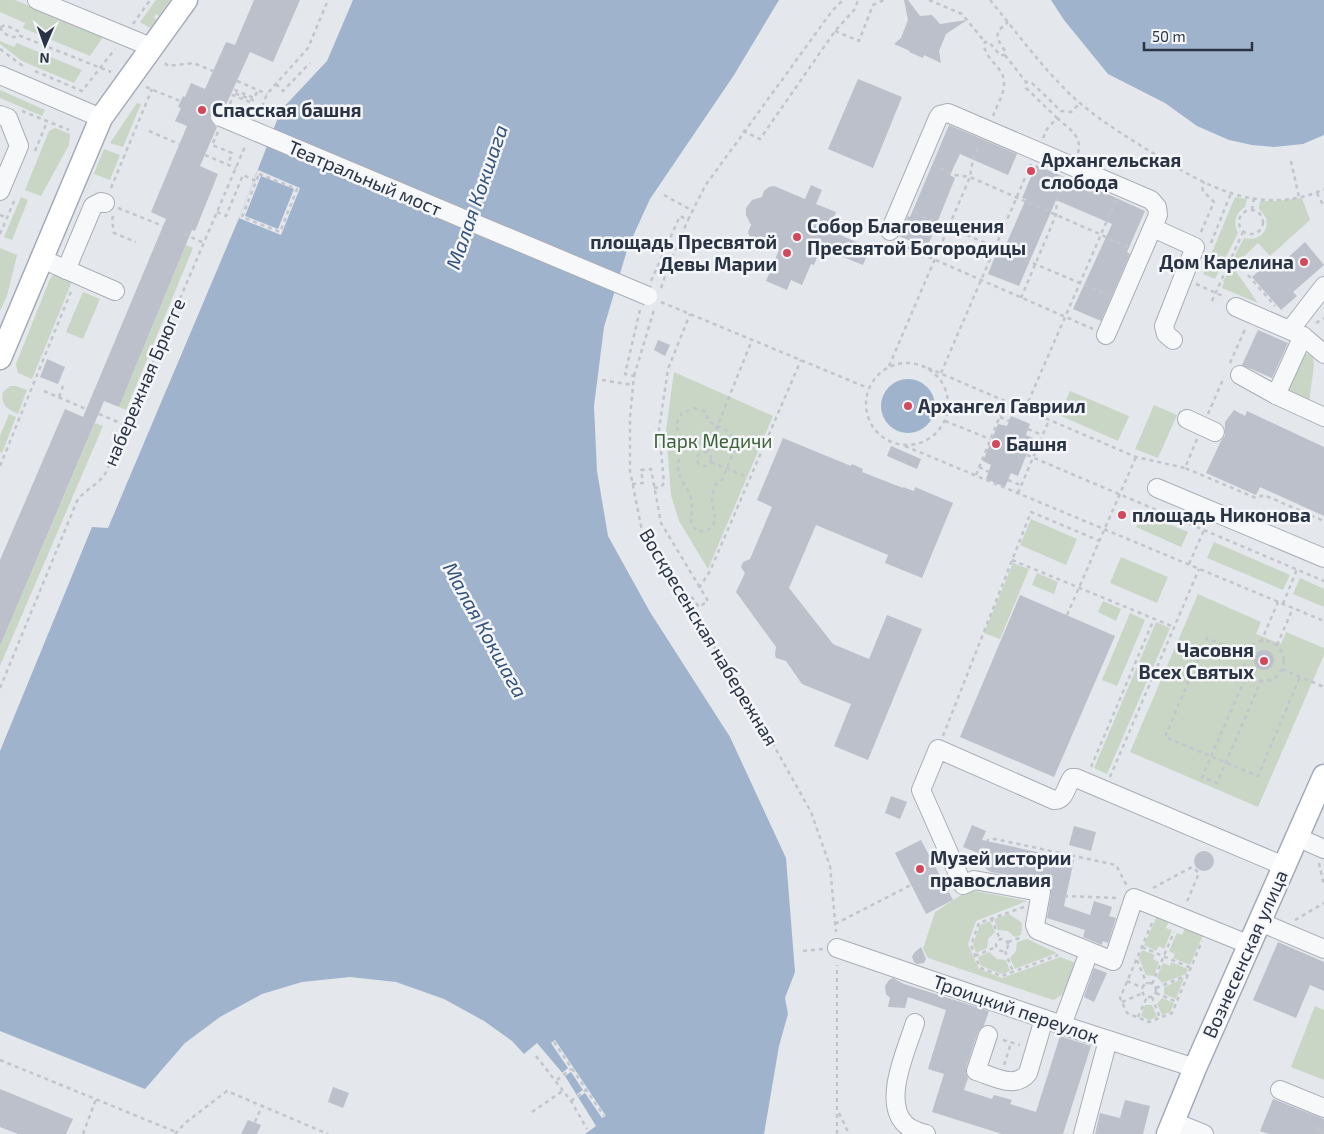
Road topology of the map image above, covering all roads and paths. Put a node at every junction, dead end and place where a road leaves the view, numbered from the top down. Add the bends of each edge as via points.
1 (37, 0) edge
2 (150, 0) edge
3 (186, 0) edge
4 (328, 0) edge
5 (843, 0) edge
6 (858, 0) edge
7 (884, 0) edge
8 (929, 0) edge
9 (990, 0) edge
10 (1008, 22) junction
11 (0, 28) edge
12 (835, 31) junction
13 (18, 35) junction
14 (125, 37) junction
15 (985, 42) junction
16 (0, 50) edge
17 (158, 55) junction
18 (1005, 55) junction
19 (310, 63) dead end
20 (100, 68) junction
21 (213, 71) dead end
22 (112, 73) dead end
23 (0, 75) edge
24 (237, 81) dead end
25 (1026, 82) junction
26 (276, 84) junction
27 (142, 85) dead end
28 (152, 89) junction
29 (258, 90) junction
30 (267, 94) junction
31 (233, 96) dead end
32 (180, 101) dead end
33 (1080, 103) junction
34 (8, 112) edge
35 (258, 114) dead end
36 (101, 118) junction
37 (221, 118) dead end
38 (1056, 118) junction
39 (63, 119) dead end
40 (60, 126) junction
41 (987, 129) junction
42 (69, 130) dead end
43 (149, 131) dead end
44 (743, 132) junction
45 (179, 144) dead end
46 (212, 145) dead end
47 (244, 150) dead end
48 (1037, 151) junction
49 (205, 155) dead end
50 (920, 159) junction
51 (1291, 161) dead end
52 (228, 164) junction
53 (1072, 166) junction
54 (236, 168) junction
55 (970, 177) junction
56 (256, 181) junction
57 (1204, 182) junction
58 (1121, 187) junction
59 (1324, 189) edge
60 (0, 191) edge
61 (1318, 192) junction
62 (1231, 193) junction
63 (664, 195) dead end
64 (1299, 197) junction
65 (1016, 198) junction
66 (1254, 198) junction
67 (105, 203) joint
68 (900, 207) junction
69 (1324, 207) edge
70 (1252, 210) junction
71 (693, 211) junction
72 (217, 212) junction
73 (0, 215) edge
74 (1056, 215) junction
75 (7, 218) dead end
76 (688, 220) junction
77 (163, 226) dead end
78 (949, 227) junction
79 (1152, 228) junction
80 (890, 231) joint
81 (1243, 232) junction
82 (184, 234) dead end
83 (1100, 234) junction
84 (136, 242) dead end
85 (204, 243) junction
86 (995, 247) junction
87 (1202, 247) junction
88 (1142, 252) junction
89 (42, 259) junction
90 (935, 260) junction
91 (670, 262) dead end
92 (1035, 264) junction
93 (72, 272) junction
94 (1248, 275) dead end
95 (981, 280) junction
96 (1079, 283) junction
97 (1324, 286) edge
98 (115, 291) dead end
99 (647, 295) junction
100 (1021, 298) junction
101 (1121, 300) junction
102 (1212, 301) dead end
103 (1244, 310) joint
104 (690, 314) junction
105 (1064, 317) junction
106 (1295, 331) junction
107 (1106, 335) joint
108 (752, 340) junction
109 (1173, 340) dead end
110 (642, 347) dead end
111 (1324, 354) edge
112 (0, 358) edge
113 (801, 360) junction
114 (889, 366) junction
115 (928, 368) junction
116 (941, 373) junction
117 (1240, 375) dead end
118 (634, 376) junction
119 (602, 380) dead end
120 (633, 385) junction
121 (63, 386) dead end
122 (868, 388) junction
123 (44, 391) dead end
124 (1276, 394) junction
125 (59, 397) junction
126 (1006, 401) junction
127 (86, 409) dead end
128 (1025, 409) junction
129 (99, 414) dead end
130 (1000, 417) junction
131 (1324, 417) edge
132 (1187, 419) dead end
133 (1049, 420) junction
134 (945, 421) junction
135 (1009, 421) dead end
136 (125, 425) junction
137 (717, 427) junction
138 (1028, 429) dead end
139 (1209, 429) junction
140 (1042, 435) junction
141 (991, 440) junction
142 (905, 446) junction
143 (707, 452) junction
144 (1027, 455) dead end
145 (1033, 457) junction
146 (1136, 457) junction
147 (711, 462) junction
148 (0, 466) edge
149 (727, 468) junction
150 (979, 468) junction
151 (1185, 468) junction
152 (989, 472) dead end
153 (976, 475) junction
154 (747, 477) dead end
155 (1008, 480) dead end
156 (632, 484) junction
157 (1021, 485) junction
158 (654, 488) junction
159 (1157, 488) dead end
160 (1018, 493) junction
161 (1120, 494) junction
162 (1279, 496) dead end
163 (1277, 501) junction
164 (1324, 521) edge
165 (1105, 529) junction
166 (1204, 530) junction
167 (1100, 541) junction
168 (1324, 558) edge
169 (1012, 560) junction
170 (1189, 564) junction
171 (1199, 568) junction
172 (1297, 569) junction
173 (1324, 581) edge
174 (699, 588) junction
175 (1080, 588) junction
176 (682, 599) junction
177 (1278, 602) junction
178 (1283, 604) junction
179 (1293, 608) junction
180 (1067, 616) dead end
181 (1154, 619) junction
182 (1324, 621) edge
183 (1174, 627) junction
184 (1261, 642) junction
185 (1276, 646) junction
186 (1245, 654) junction
187 (1282, 669) junction
188 (1248, 672) junction
189 (1300, 677) junction
190 (1261, 681) junction
191 (1324, 687) edge
192 (0, 688) edge
193 (938, 750) junction
194 (1211, 756) junction
195 (1226, 763) junction
196 (1324, 776) edge
197 (1084, 782) junction
198 (1105, 790) junction
199 (1297, 837) junction
200 (1324, 849) edge
201 (1284, 866) junction
202 (974, 880) junction
203 (911, 885) dead end
204 (1134, 898) junction
205 (1039, 901) junction
206 (1324, 903) edge
207 (1158, 908) junction
208 (992, 918) junction
209 (835, 924) junction
210 (1269, 926) junction
211 (1207, 928) junction
212 (1000, 939) junction
213 (1250, 945) junction
214 (996, 947) junction
215 (1142, 947) junction
216 (837, 948) junction
217 (1324, 949) edge
218 (1084, 950) junction
219 (1004, 951) junction
220 (975, 956) junction
221 (1136, 959) junction
222 (1191, 968) junction
223 (1013, 972) junction
224 (1188, 975) junction
225 (1127, 981) junction
226 (1147, 984) junction
227 (1143, 988) junction
228 (1156, 988) junction
229 (1143, 993) junction
230 (1156, 993) junction
231 (1147, 997) junction
232 (1152, 997) junction
233 (1122, 1002) junction
234 (1176, 1002) junction
235 (1138, 1017) junction
236 (1160, 1018) junction
237 (1044, 1019) junction
238 (915, 1023) dead end
239 (1062, 1025) junction
240 (988, 1035) joint
241 (1108, 1040) junction
242 (554, 1042) dead end
243 (1011, 1042) junction
244 (1035, 1050) junction
245 (536, 1056) dead end
246 (0, 1060) edge
247 (1195, 1068) junction
248 (572, 1069) junction
249 (1000, 1078) junction
250 (556, 1080) junction
251 (564, 1090) junction
252 (586, 1090) junction
253 (1280, 1090) dead end
254 (96, 1099) junction
255 (571, 1101) junction
256 (262, 1106) junction
257 (1324, 1108) edge
258 (532, 1112) dead end
259 (838, 1112) junction
260 (604, 1116) dead end
261 (254, 1122) dead end
262 (1170, 1128) edge
263 (587, 1129) dead end
264 (176, 1133) edge
265 (83, 1134) edge
266 (328, 1134) edge
267 (837, 1134) edge
268 (848, 1134) edge
269 (926, 1134) edge
270 (1083, 1134) edge
271 (1204, 1134) edge

1 - 14 street
2 - 14 path
3 - 17 main road
4 - 26 path via 308,48
5 - 44 path, Воскресенская набережная
6 - 12 path via 855,9
7 - 12 path via 873,5 859,41
8 - 15 path via 962,14
9 - 10 path
10 - 18 path via 999,30 998,37
10 - 33 path
11 - 13 path via 12,37
11 - 13 path via 8,25 17,30
12 - 44 path via 760,139
13 - 20 path
14 - 17 street
14 - 20 path
15 - 18 path via 991,43 1000,55
15 - 41 path via 985,51 1004,82
16 - 20 path via 21,65 82,91
17 - 21 path via 168,66 193,63
17 - 36 main road
18 - 25 path
19 - 26 path via 283,91
20 - 22 path
23 - 36 street
24 - 29 path
25 - 33 path via 1032,82 1061,111 1071,112
25 - 38 path via 1026,88
26 - 30 path
27 - 28 path
28 - 32 path
28 - 67 path
29 - 30 path
29 - 31 path via 254,98 235,90 234,93 253,100 252,103
30 - 35 path
33 - 57 path via 1122,134
34 - 40 path
34 - 60 street via 19,146
36 - 89 main road
37 - 99 street, Театральный мост, bridge
38 - 48 path
38 - 53 path via 1078,138 1079,151
39 - 40 path
40 - 42 path
41 - 48 street
41 - 50 street via 953,114 940,115
41 - 55 path via 973,159
43 - 45 path
44 - 71 path, Воскресенская набережная via 705,186
46 - 52 path via 232,154
47 - 54 path, набережная Брюгге
48 - 53 street
48 - 65 path
49 - 52 path
50 - 55 path via 956,175
50 - 68 street
51 - 64 path
52 - 54 path
53 - 58 street
53 - 74 path via 1057,200
54 - 72 path, набережная Брюгге
55 - 65 path
55 - 78 path
56 - 56 path via 259,174 297,189 280,232 242,217
56 - 72 path via 243,175 226,216
57 - 62 path
57 - 87 path via 1203,191 1214,202
58 - 79 street via 1155,203 1158,215
58 - 83 path
59 - 61 path
61 - 64 path
61 - 69 path
62 - 66 path
62 - 87 path
63 - 71 path
64 - 66 path
65 - 74 path
65 - 86 path
66 - 70 path
67 - 93 street via 93,206
68 - 78 path
68 - 80 street
70 - 81 path via 1240,217 1239,226
70 - 81 path via 1262,219 1261,228 1254,234
71 - 76 path, Воскресенская набережная
72 - 85 path, набережная Брюгге
73 - 75 path
74 - 83 path
74 - 92 path
76 - 91 path
76 - 99 path, Воскресенская набережная via 680,216
77 - 84 path via 117,207 112,220 114,233
78 - 86 path
78 - 90 path
79 - 87 street
79 - 88 street
80 - 90 path via 894,242
81 - 102 path
82 - 85 path
83 - 88 path
83 - 96 path
85 - 136 path, набережная Брюгге
86 - 92 path
86 - 95 path
87 - 109 street via 1164,326 1166,334
88 - 101 street
89 - 93 street
89 - 112 main road
90 - 95 path
90 - 114 path
92 - 96 path
92 - 100 path
93 - 98 street
93 - 148 path
94 - 106 path
95 - 100 path
95 - 116 path
96 - 101 path
96 - 105 path
97 - 106 street
99 - 104 path
99 - 118 path, Воскресенская набережная via 625,374
100 - 105 path
101 - 107 street
103 - 106 street
103 - 139 path
104 - 108 path
104 - 158 path via 668,370 660,429 664,483
105 - 107 path
105 - 128 path
106 - 111 street
106 - 124 street
108 - 113 path
108 - 137 path
110 - 118 path
113 - 122 path
113 - 174 path via 710,572
114 - 115 path via 904,362
114 - 122 path
115 - 116 path
115 - 134 path via 945,386 949,409
116 - 126 path
117 - 124 street
118 - 120 path, Воскресенская набережная
119 - 120 path
120 - 156 path, Воскресенская набережная via 630,417
121 - 125 path
122 - 142 path via 866,407 871,424 882,437
123 - 125 path
124 - 131 street
125 - 127 path
126 - 128 path
126 - 130 path
128 - 133 path
129 - 136 path
130 - 135 path
130 - 141 path
132 - 139 street
133 - 140 path
133 - 146 path
134 - 141 path
134 - 142 path via 931,438
136 - 192 path, набережная Брюгге via 103,478 77,501
137 - 143 path
137 - 149 path via 727,430 735,440 736,447
137 - 149 path via 708,421 706,412 694,408 682,413 676,425 680,436 678,471 690,494 690,523 696,530 705,532 712,528 716,520 712,498 715,485 722,480
138 - 140 path
139 - 151 path
140 - 145 path
141 - 150 path
142 - 153 path
143 - 147 path
143 - 147 path via 701,452 696,462 701,466
144 - 145 path
145 - 157 path
145 - 161 path
146 - 151 path
146 - 161 path
147 - 149 path
149 - 154 path
150 - 152 path
150 - 153 path
151 - 163 path via 1256,498 1264,495
153 - 160 path
155 - 157 path
156 - 158 path via 643,483 641,470 651,469
156 - 176 path, Воскресенская набережная via 642,531
157 - 160 path
158 - 174 path via 661,523
159 - 168 street
160 - 165 path
161 - 165 path
161 - 166 path
162 - 163 path
163 - 164 path
165 - 167 path
165 - 170 path
166 - 170 path
166 - 172 path
167 - 169 path via 1031,512
167 - 175 path
169 - 175 path
169 - 193 path
170 - 171 path
171 - 177 path
171 - 183 path
172 - 173 path
172 - 178 path
174 - 176 path via 708,602 699,607 690,595
175 - 180 path
175 - 181 path
176 - 209 path, Воскресенская набережная via 744,692 811,812 830,866
177 - 178 path
177 - 184 path
178 - 179 path
179 - 182 path
179 - 185 path
181 - 183 path
181 - 197 path
183 - 198 path
184 - 185 path
184 - 186 path via 1254,644
185 - 187 path via 1283,656
186 - 188 path
186 - 194 path via 1207,638 1165,737
187 - 189 path
187 - 190 path via 1274,678
188 - 190 path
188 - 194 path
189 - 191 path
189 - 195 path via 1258,776
190 - 195 path
193 - 197 street via 1058,801 1072,778
193 - 202 street via 921,790 963,885
194 - 195 path
194 - 195 path via 1202,777 1217,783
196 - 199 main road, Вознесенская улица
197 - 198 street
198 - 201 street
199 - 200 street
199 - 201 main road, Вознесенская улица
201 - 210 main road, Вознесенская улица
202 - 204 path via 977,859 988,840 995,839 1116,866
202 - 205 street via 1041,892
203 - 209 path
204 - 207 street
204 - 218 street via 1113,961
205 - 208 path
205 - 218 street via 1035,925 1038,930
206 - 210 path
207 - 211 street
207 - 215 path
208 - 212 path
208 - 220 path via 978,923 970,945
209 - 216 path, Воскресенская набережная
210 - 213 main road, Вознесенская улица
210 - 217 street
211 - 213 street
211 - 222 path
212 - 214 path
212 - 219 path via 1008,942
213 - 247 main road, Вознесенская улица
214 - 219 path
214 - 220 path
215 - 221 path
215 - 222 path
216 - 237 street, Троицкий переулок
216 - 259 path, Воскресенская набережная
218 - 223 path
218 - 239 street
219 - 223 path
220 - 223 path via 980,968 1002,976
221 - 225 path
221 - 226 path
222 - 224 path
224 - 228 path
224 - 234 path
225 - 227 path
225 - 233 path via 1120,998
226 - 227 path
226 - 228 path
227 - 229 path
228 - 230 path
229 - 231 path
229 - 233 path
230 - 232 path
230 - 234 path
231 - 232 path
231 - 235 path
232 - 236 path
233 - 235 path via 1127,1013
234 - 236 path via 1172,1013
235 - 236 path via 1149,1022
237 - 239 street, Троицкий переулок
237 - 244 street
238 - 269 street via 896,1084 895,1101 905,1124
239 - 241 street, Троицкий переулок
240 - 243 path
240 - 249 street via 976,1071
241 - 247 street, Троицкий переулок
241 - 270 street
242 - 248 path
243 - 244 path
243 - 249 path
244 - 249 street via 1024,1078 1018,1082
245 - 250 path
246 - 254 path
247 - 262 main road, Вознесенская улица
248 - 250 path
248 - 252 path
250 - 251 path
251 - 255 path
251 - 258 path
252 - 255 path
252 - 260 path
253 - 257 street
254 - 264 path
254 - 265 path
255 - 263 path
256 - 261 path
256 - 264 path via 227,1091
256 - 266 path
259 - 267 path, Воскресенская набережная
259 - 268 path
262 - 271 street

